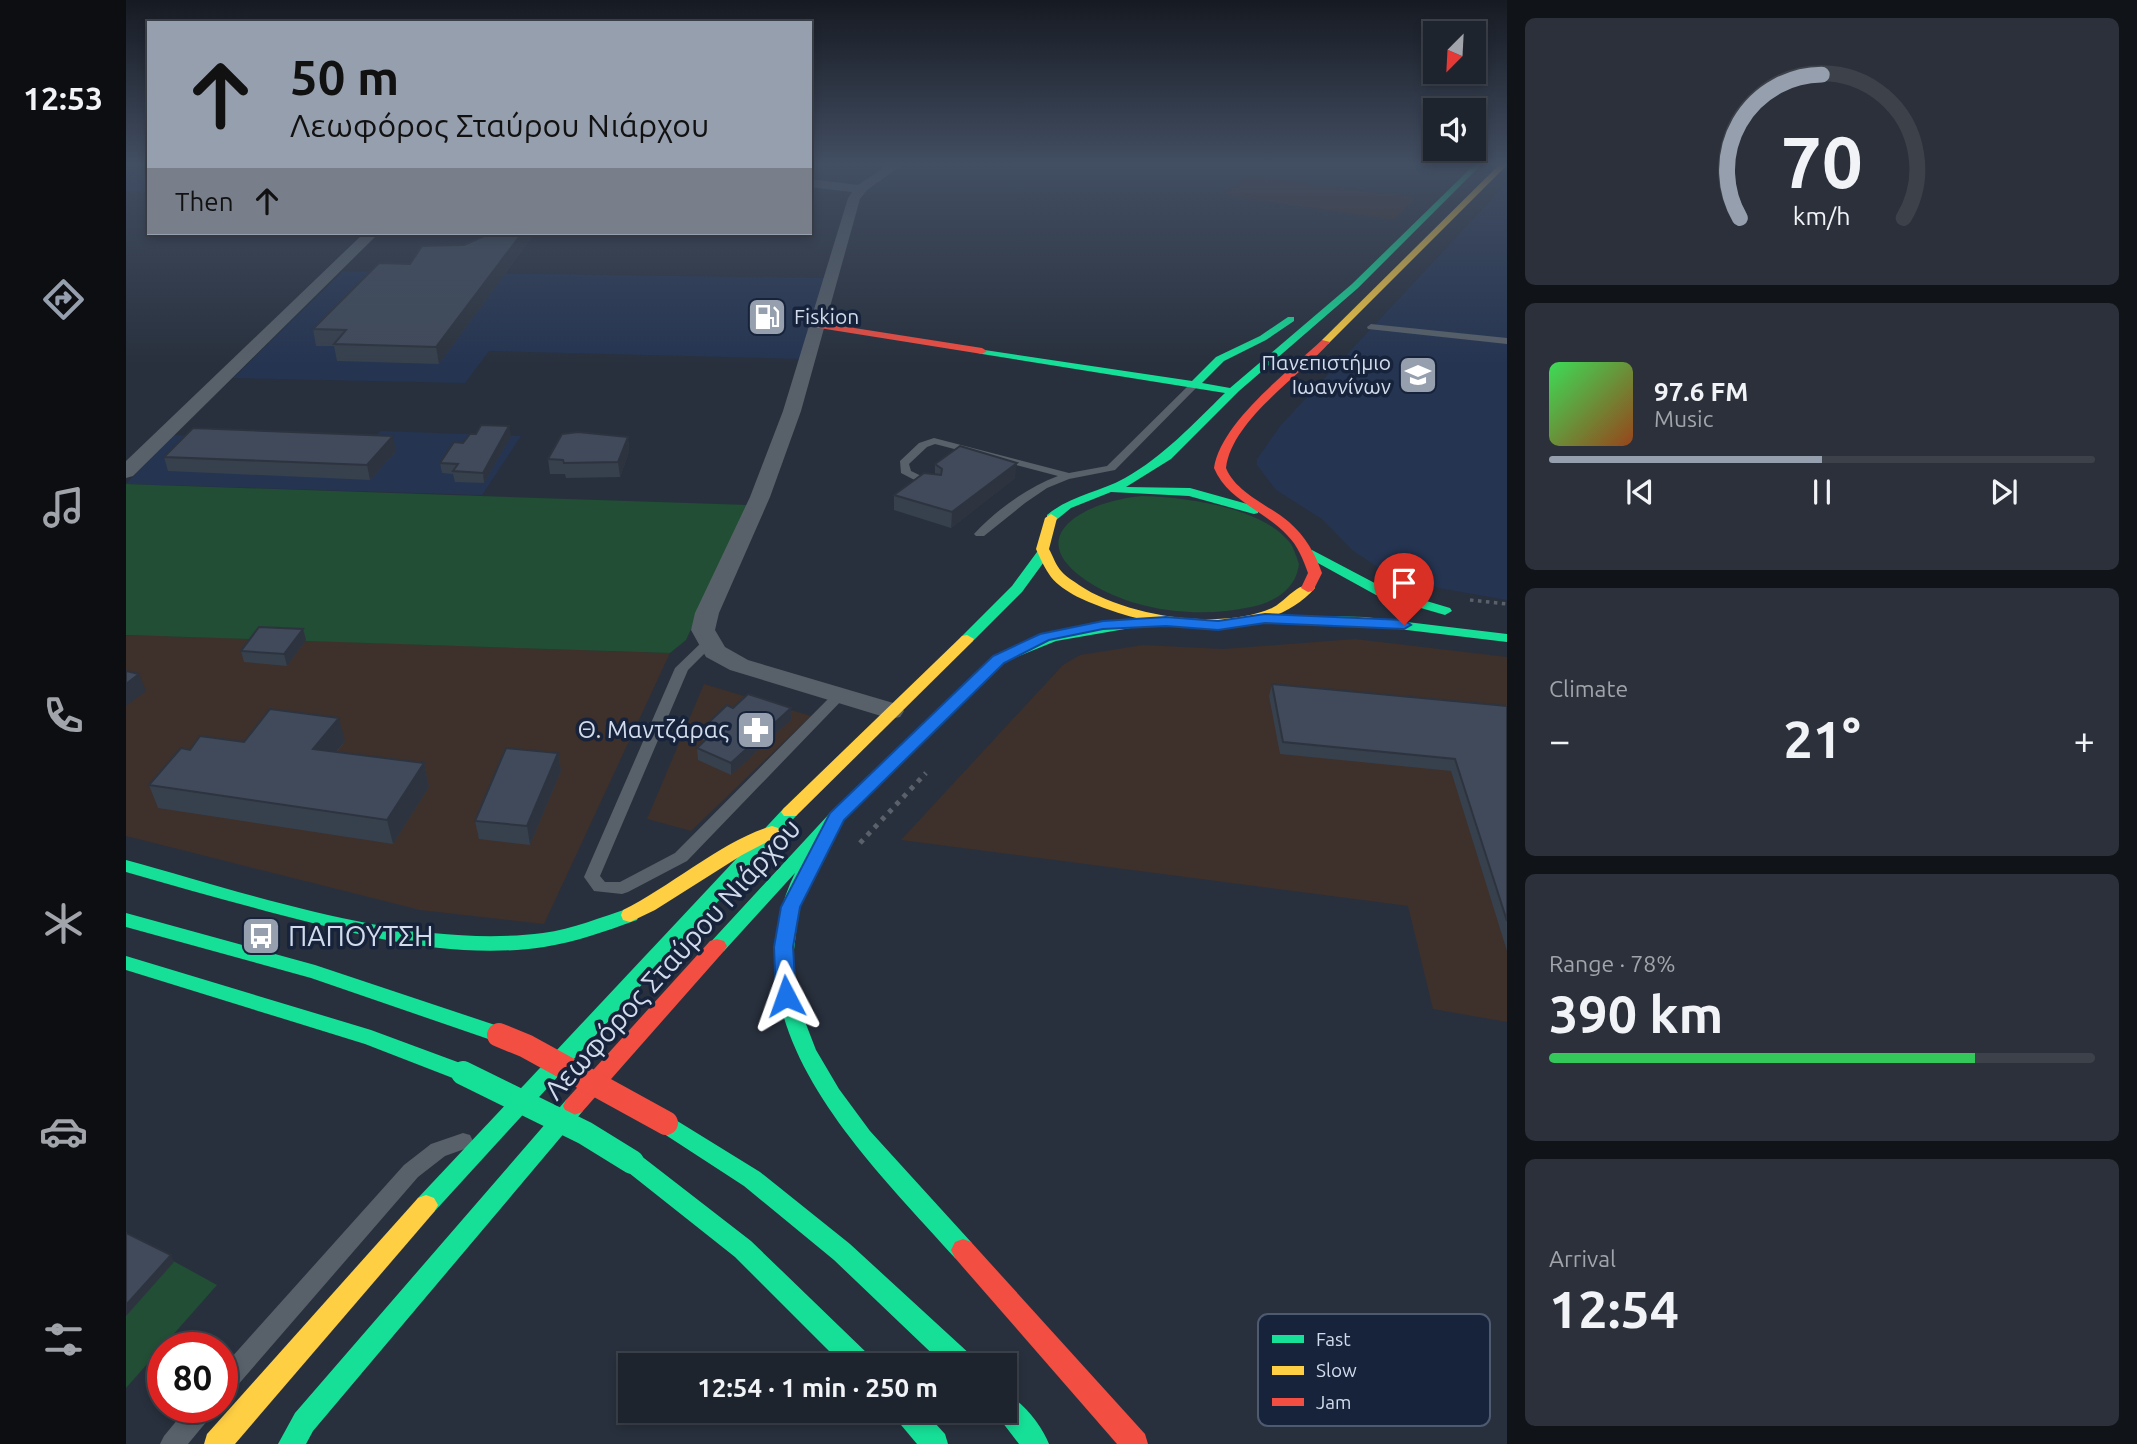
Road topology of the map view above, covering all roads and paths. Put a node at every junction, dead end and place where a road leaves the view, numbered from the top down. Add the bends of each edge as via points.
1 (844, 230) edge
2 (1393, 230) edge
3 (1411, 230) edge
4 (1438, 230) edge
5 (370, 235) edge
6 (1356, 261) dead end
7 (1300, 311) dead end
8 (816, 324) junction
9 (1371, 327) dead end
10 (1507, 341) edge
11 (1194, 385) junction
12 (1232, 391) junction
13 (126, 472) edge
14 (1070, 476) junction
15 (934, 486) edge
16 (1104, 491) junction
17 (1278, 519) junction
18 (980, 534) dead end
19 (1042, 555) junction
20 (1312, 555) junction
21 (1469, 600) dead end
22 (1507, 604) edge
23 (1456, 614) dead end
24 (1265, 618) junction
25 (1166, 621) junction
26 (1507, 638) edge
27 (708, 643) junction
28 (839, 696) junction
29 (891, 711) junction
30 (932, 768) dead end
31 (836, 817) junction
32 (772, 832) junction
33 (858, 846) dead end
34 (126, 866) edge
35 (126, 920) edge
36 (126, 963) edge
37 (485, 1136) junction
38 (849, 1353) edge
39 (950, 1353) edge
40 (238, 1368) edge
41 (1017, 1421) edge
42 (190, 1423) edge
43 (916, 1423) edge
44 (172, 1444) edge
45 (217, 1444) edge
46 (291, 1444) edge
47 (935, 1444) edge
48 (1036, 1444) edge
49 (1135, 1444) edge

1 - 8 street
2 - 6 main road
3 - 12 main road, Λεωφόρος Σταύρου Νιάρχου via 1313,325
4 - 17 main road, Λεωφόρος Σταύρου Νιάρχου via 1228,441 1219,462 1223,473 1235,490
5 - 13 street
7 - 11 main road via 1281,327 1220,359
8 - 11 main road
8 - 27 street via 776,453 707,613 703,630
9 - 10 lane
11 - 12 main road
11 - 14 lane via 1111,468
12 - 16 main road, Λεωφόρος Σταύρου Νιάρχου via 1168,456
14 - 15 lane via 934,441 904,463 906,473
14 - 18 lane via 1038,488
16 - 17 main road, Λεωφόρος Σταύρου Νιάρχου via 1190,492
16 - 19 main road, Λεωφόρος Σταύρου Νιάρχου via 1053,515 1041,537
17 - 20 main road, Λεωφόρος Σταύρου Νιάρχου via 1297,532
19 - 25 main road, Λεωφόρος Σταύρου Νιάρχου via 1075,589 1127,611
19 - 29 main road, Λεωφόρος Σταύρου Νιάρχου via 1017,589
20 - 23 main road via 1381,592
20 - 24 main road, Λεωφόρος Σταύρου Νιάρχου via 1312,583 1290,605
21 - 22 path
24 - 25 main road, Λεωφόρος Σταύρου Νιάρχου via 1218,626
24 - 26 main road via 1365,621
25 - 31 main road, Λεωφόρος Σταύρου Νιάρχου via 1066,632 1033,641 999,659
27 - 28 street via 739,666
27 - 28 lane via 682,668 592,877 600,887 622,888 681,857
28 - 29 street
29 - 32 main road, Λεωφόρος Σταύρου Νιάρχου
30 - 33 path
31 - 46 main road, Λεωφόρος Σταύρου Νιάρχου via 516,1170 327,1394
31 - 49 main road via 791,907 786,930 786,996 801,1047 826,1091 860,1133
32 - 34 main road via 733,850 684,887 630,915 579,931 497,945 392,936
32 - 37 main road, Λεωφόρος Σταύρου Νιάρχου
35 - 39 main road, bridge via 328,976 526,1046 666,1123 752,1179 842,1252
36 - 38 main road, bridge via 371,1038 463,1073 584,1133 632,1162 743,1249
37 - 40 lane via 438,1150 411,1171
37 - 45 main road, Λεωφόρος Σταύρου Νιάρχου
41 - 48 main road
42 - 44 lane
43 - 47 main road

